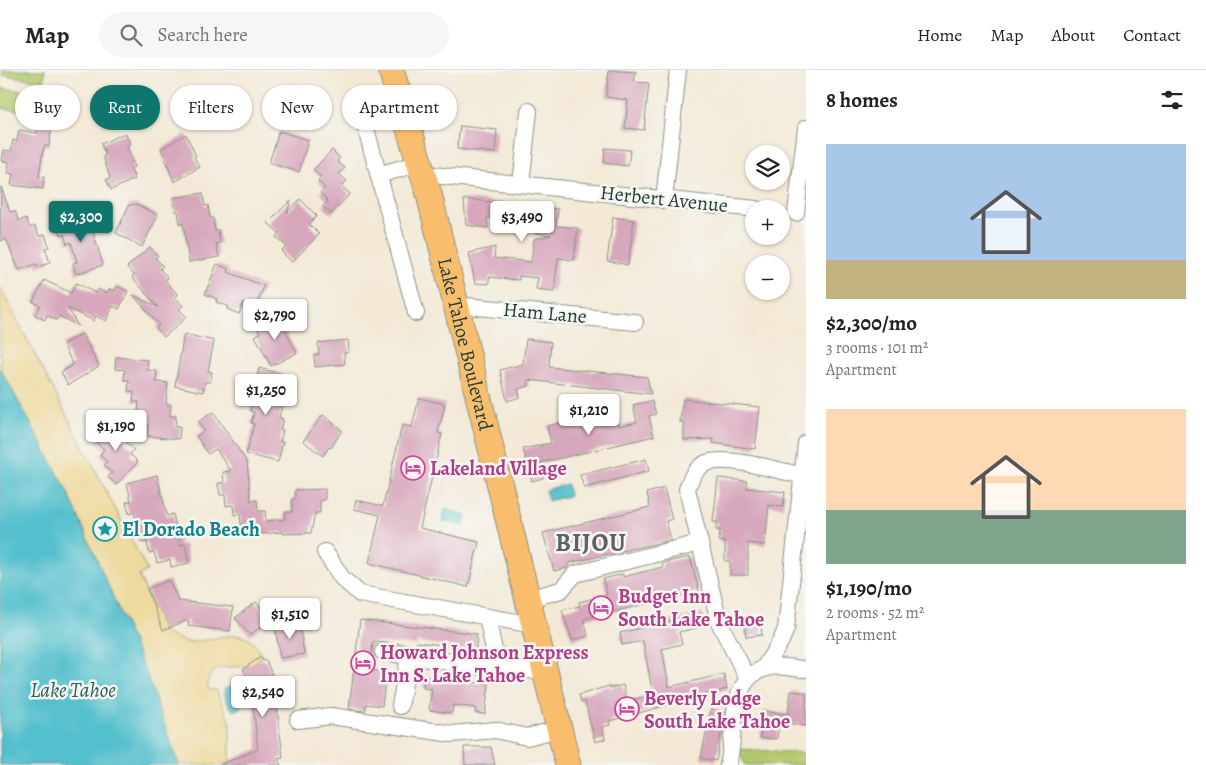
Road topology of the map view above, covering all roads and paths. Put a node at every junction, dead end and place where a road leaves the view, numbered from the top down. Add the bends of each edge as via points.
1 (390, 70) edge
2 (678, 70) edge
3 (528, 112) dead end
4 (806, 128) edge
5 (366, 130) edge
6 (422, 169) junction
7 (378, 175) junction
8 (521, 184) junction
9 (664, 200) junction
10 (745, 208) edge
11 (794, 212) edge
12 (456, 305) junction
13 (416, 313) dead end
14 (635, 322) dead end
15 (806, 443) edge
16 (803, 476) junction
17 (700, 543) junction
18 (325, 552) dead end
19 (528, 599) junction
20 (487, 618) junction
21 (534, 625) junction
22 (383, 652) dead end
23 (409, 656) junction
24 (498, 669) junction
25 (763, 669) junction
26 (806, 669) edge
27 (545, 671) junction
28 (748, 679) junction
29 (400, 706) dead end
30 (298, 720) dead end
31 (560, 729) junction
32 (568, 765) edge
33 (728, 765) edge

1 - 6 highway, Lake Tahoe Boulevard
2 - 9 street
3 - 8 street
4 - 11 street
5 - 7 street
6 - 7 street
6 - 8 street, Herbert Avenue
6 - 12 highway, Lake Tahoe Boulevard
7 - 13 street
8 - 9 street, Herbert Avenue
9 - 10 street, Herbert Avenue
12 - 14 street, Ham Lane
12 - 19 highway, Lake Tahoe Boulevard
15 - 16 street
16 - 17 street via 732,461 706,463 692,475 687,489
16 - 25 street via 786,629
17 - 19 street via 575,574 561,590
17 - 28 street via 719,622
18 - 20 street via 342,578 360,594
19 - 21 highway, Lake Tahoe Boulevard
20 - 21 street
20 - 24 street
21 - 27 highway, Lake Tahoe Boulevard
22 - 23 street
23 - 24 street
23 - 29 street
24 - 27 street
25 - 26 street via 773,666
25 - 28 street
27 - 31 highway, Lake Tahoe Boulevard
28 - 33 street via 739,695
30 - 31 street via 331,716 452,734 495,730 528,737
31 - 32 highway, Lake Tahoe Boulevard

